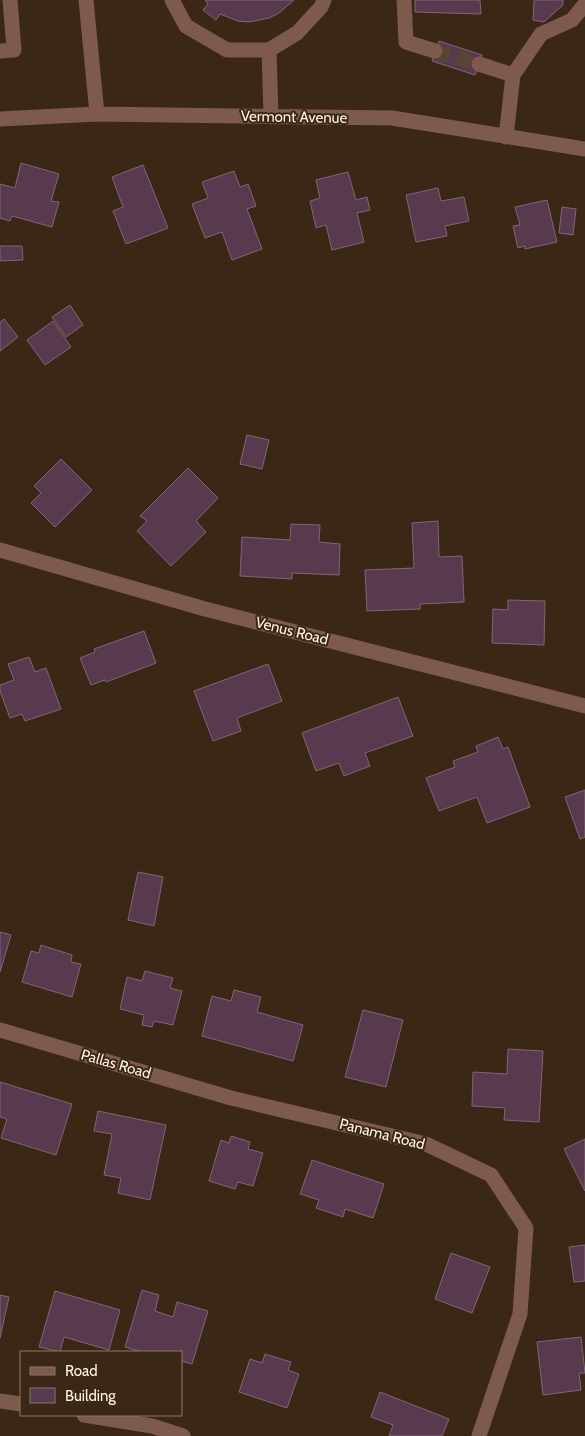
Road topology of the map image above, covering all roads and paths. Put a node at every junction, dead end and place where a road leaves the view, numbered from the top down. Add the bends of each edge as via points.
1 (10, 0) edge
2 (86, 0) edge
3 (172, 0) edge
4 (324, 0) edge
5 (404, 0) edge
6 (585, 4) edge
7 (269, 50) junction
8 (0, 51) edge
9 (436, 51) tunnel mouth
10 (479, 64) tunnel mouth
11 (513, 75) junction
12 (97, 114) junction
13 (271, 117) junction
14 (0, 119) edge
15 (506, 137) junction
16 (585, 149) edge
17 (0, 550) edge
18 (585, 706) edge
19 (0, 1030) edge
20 (231, 1098) joint
21 (0, 1401) edge
22 (20, 1404) edge
23 (88, 1416) edge
24 (150, 1431) edge
25 (183, 1436) edge
26 (479, 1436) edge

1 - 8 street via 14,50
2 - 12 street
3 - 7 street via 186,26 227,50
4 - 7 street via 297,33
5 - 9 street via 406,42
6 - 11 street via 572,20 541,34
7 - 13 street
10 - 11 street
11 - 15 street
12 - 13 street, Vermont Avenue
12 - 14 street, Vermont Avenue
13 - 15 street, Vermont Avenue via 392,118
15 - 16 street, Vermont Avenue
17 - 18 street, Venus Road via 196,606
19 - 20 street, Pallas Road
20 - 26 street, Panama Road via 426,1144 491,1175 526,1228 520,1314
21 - 22 street
23 - 24 street
24 - 25 street

